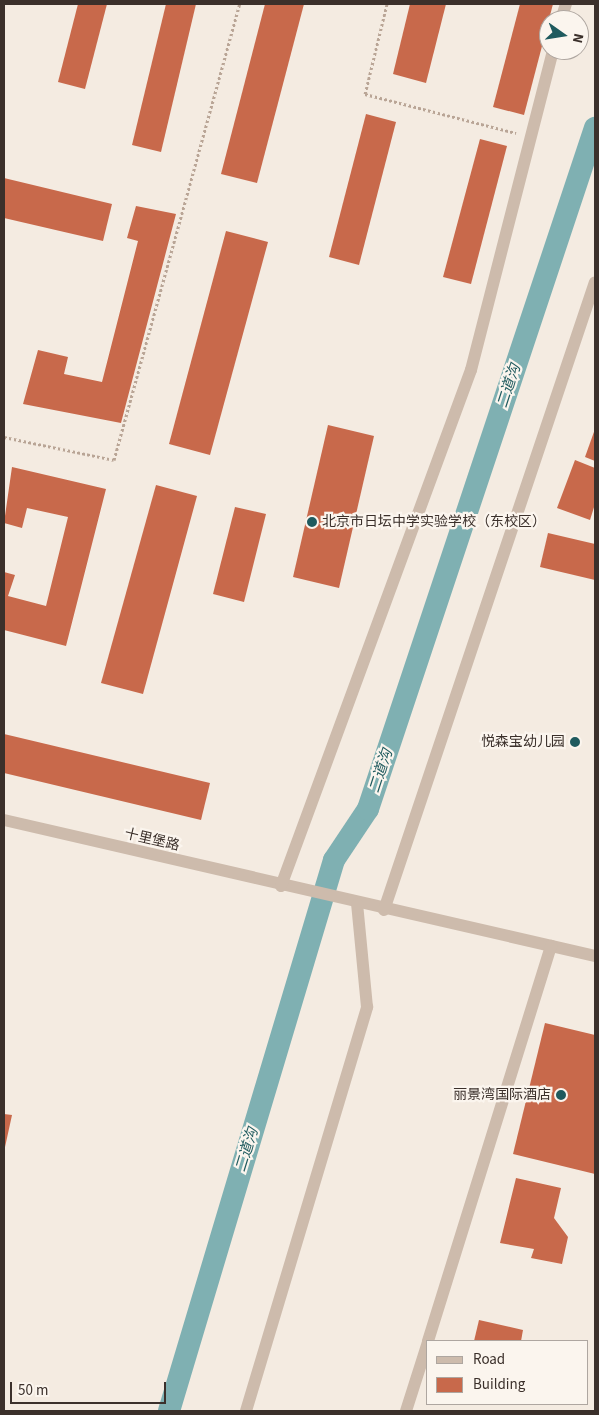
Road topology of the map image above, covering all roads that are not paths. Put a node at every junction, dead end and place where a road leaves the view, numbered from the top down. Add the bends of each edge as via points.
1 (550, 60) edge
2 (595, 282) edge
3 (4, 820) edge
4 (281, 886) junction
5 (357, 904) junction
6 (384, 910) junction
7 (551, 946) junction
8 (595, 956) edge
9 (429, 1340) edge
10 (426, 1348) edge
11 (246, 1411) edge
12 (406, 1411) edge

1 - 4 street via 528,136 504,250 471,370
2 - 6 street
3 - 4 street, 十里堡路
4 - 5 street, 十里堡路
5 - 6 street
5 - 11 street via 367,1007
6 - 7 street
7 - 8 street
7 - 9 street
10 - 12 street

